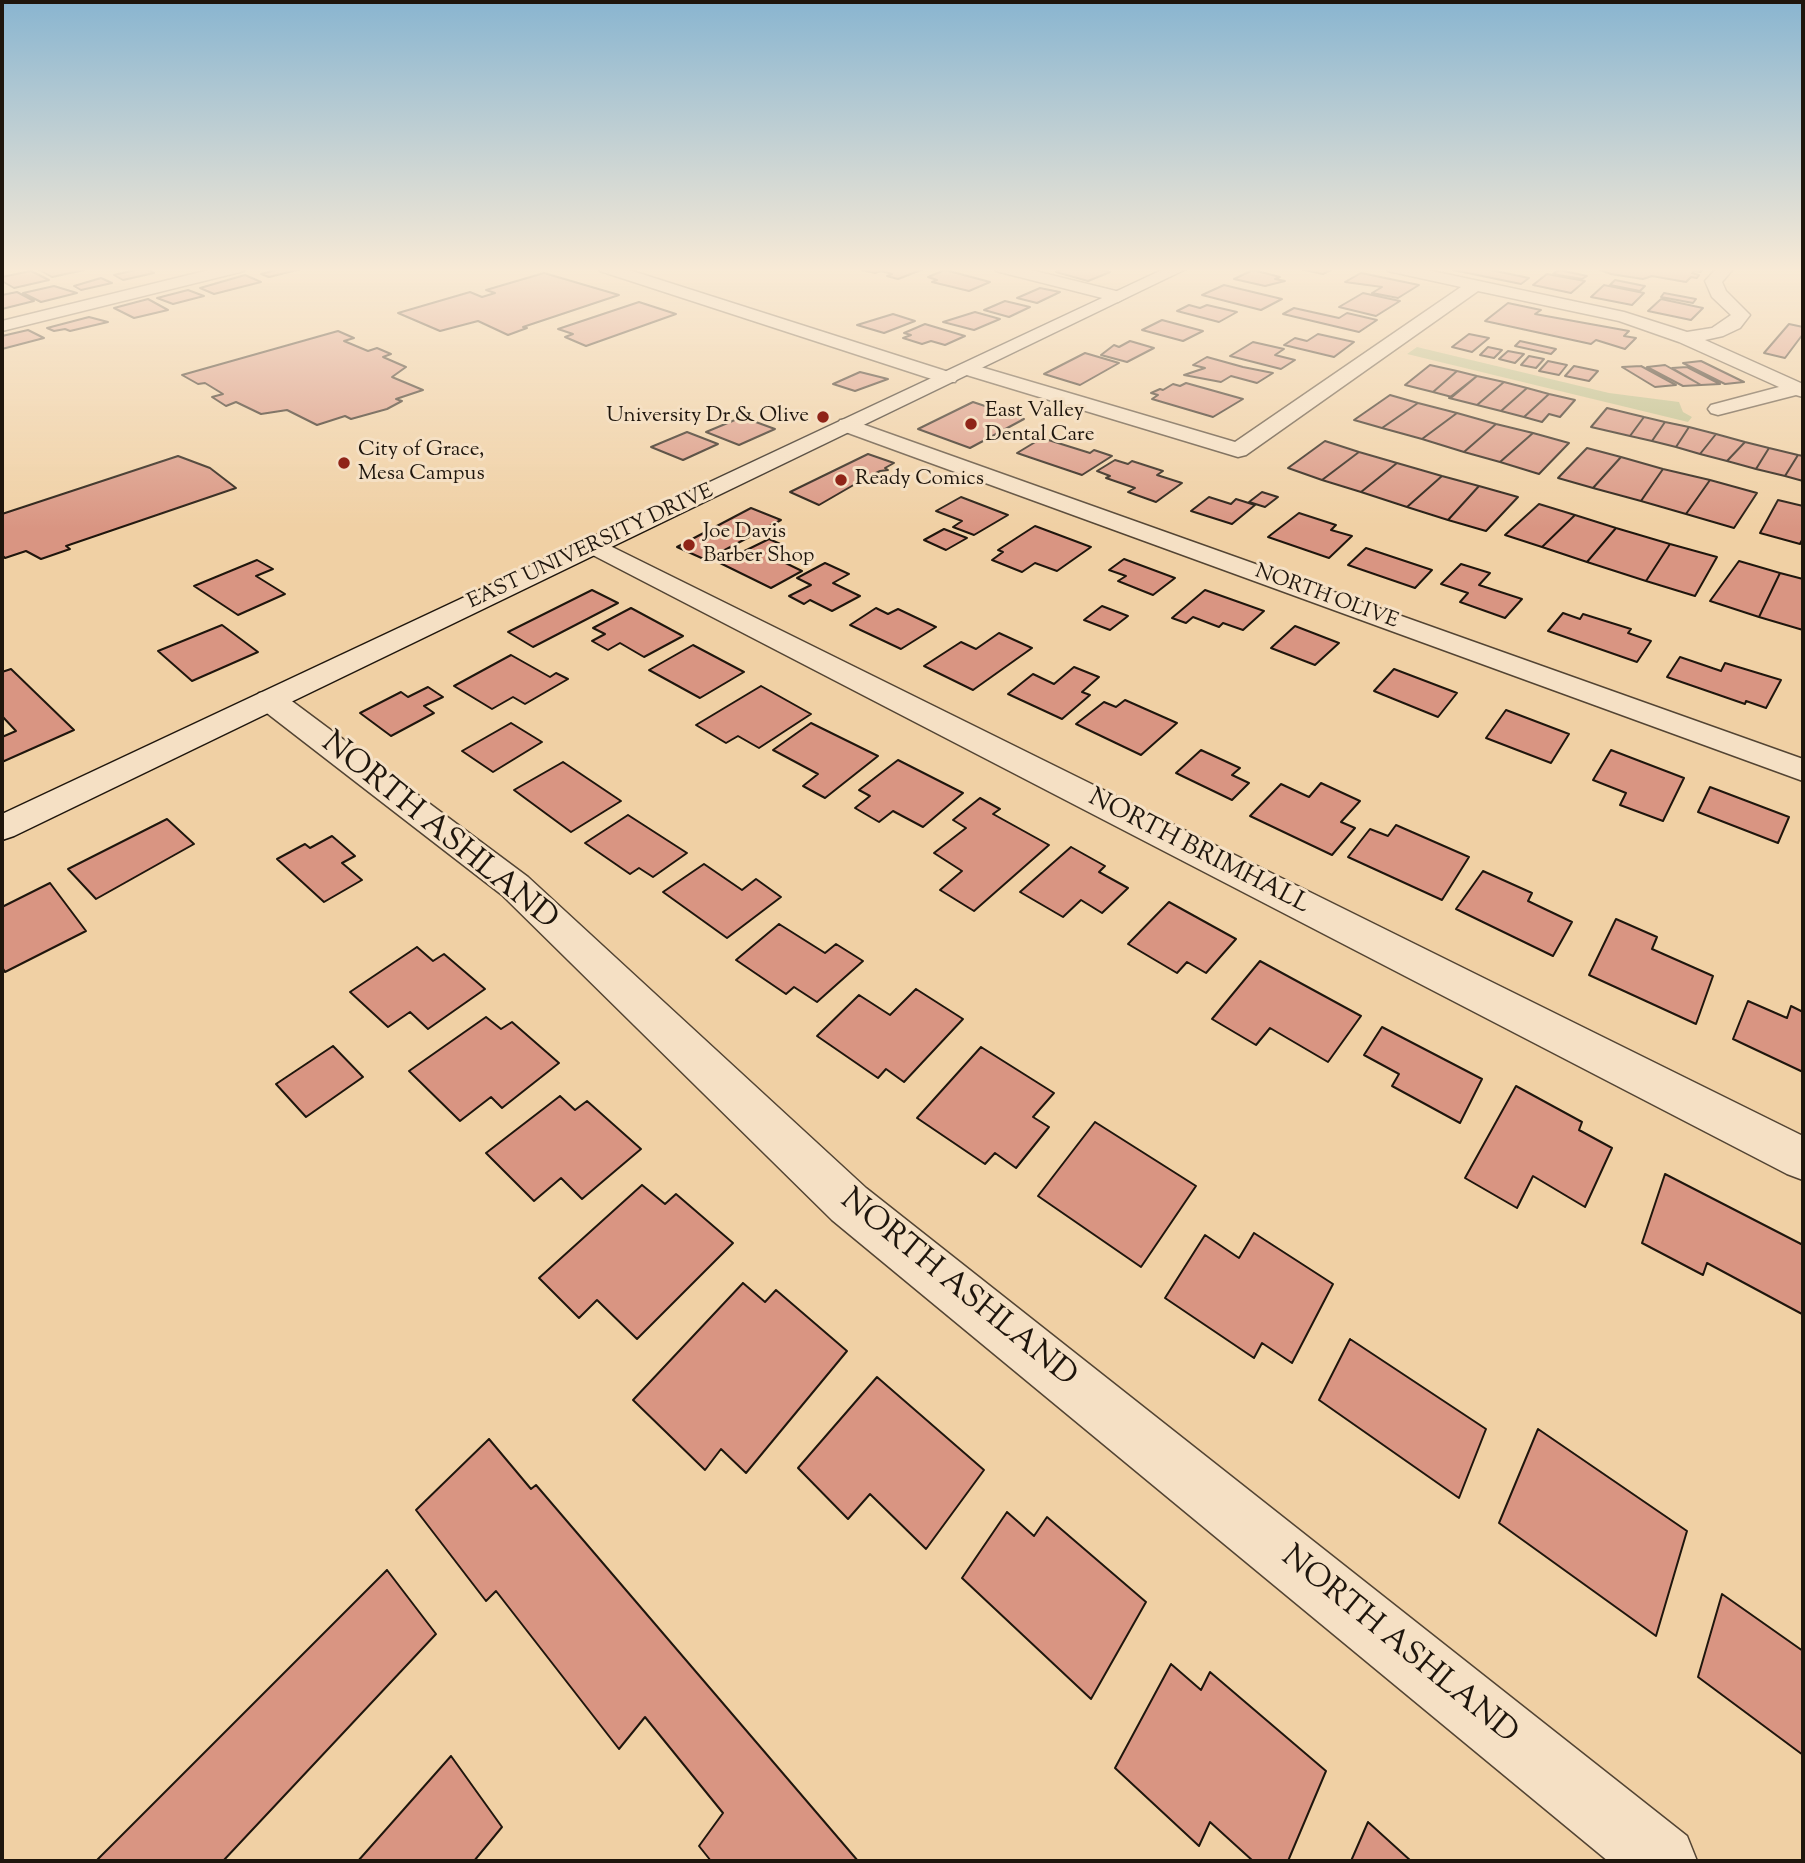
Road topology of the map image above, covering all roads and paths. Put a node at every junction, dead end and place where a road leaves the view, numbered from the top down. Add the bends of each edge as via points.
1 (894, 355) edge
2 (997, 355) edge
3 (1375, 355) edge
4 (1723, 355) edge
5 (957, 374) junction
6 (1800, 390) edge
7 (1718, 409) dead end
8 (848, 425) junction
9 (594, 546) junction
10 (270, 700) junction
11 (1803, 771) edge
12 (2, 828) edge
13 (1803, 1159) edge
14 (1662, 1861) edge

1 - 5 street
2 - 5 street, EAST UNIVERSITY DRIVE
3 - 5 street via 1238,450
4 - 6 street
5 - 8 street, EAST UNIVERSITY DRIVE
6 - 7 street
8 - 9 street, EAST UNIVERSITY DRIVE
8 - 11 street, NORTH OLIVE
9 - 10 street, EAST UNIVERSITY DRIVE
9 - 13 street, NORTH BRIMHALL
10 - 12 street, EAST UNIVERSITY DRIVE
10 - 14 street, NORTH ASHLAND via 515,886 849,1204

